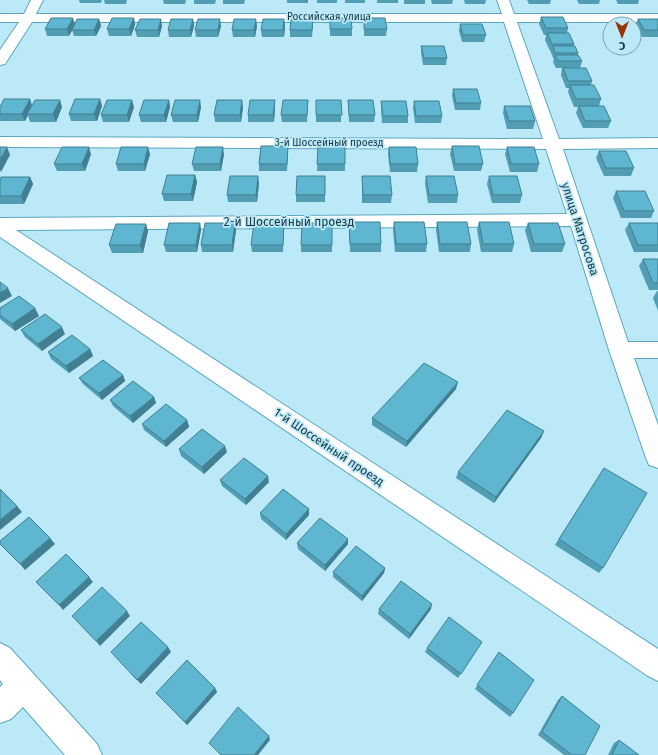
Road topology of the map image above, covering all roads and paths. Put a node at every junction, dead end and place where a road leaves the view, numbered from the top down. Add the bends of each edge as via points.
1 (36, 0) edge
2 (503, 0) edge
3 (510, 17) junction
4 (0, 18) edge
5 (28, 18) junction
6 (658, 18) edge
7 (0, 61) edge
8 (0, 142) edge
9 (658, 143) edge
10 (553, 144) junction
11 (578, 220) junction
12 (0, 224) edge
13 (0, 228) edge
14 (620, 350) junction
15 (658, 350) edge
16 (658, 458) edge
17 (0, 658) edge
18 (658, 666) edge
19 (24, 685) junction
20 (0, 708) edge
21 (86, 755) edge

1 - 5 street
2 - 3 street, улица Матросова
3 - 5 street, Российская улица
3 - 6 street, Российская улица
3 - 10 street, улица Матросова
4 - 5 street, Российская улица
5 - 7 street
8 - 10 street, 3-й Шоссейный проезд
9 - 10 street, 3-й Шоссейный проезд
10 - 11 street, улица Матросова
11 - 12 street, 2-й Шоссейный проезд
11 - 14 street, улица Матросова
13 - 18 street, 1-й Шоссейный проезд
14 - 15 street
14 - 16 street, улица Матросова
17 - 19 street
19 - 20 street
19 - 21 street

